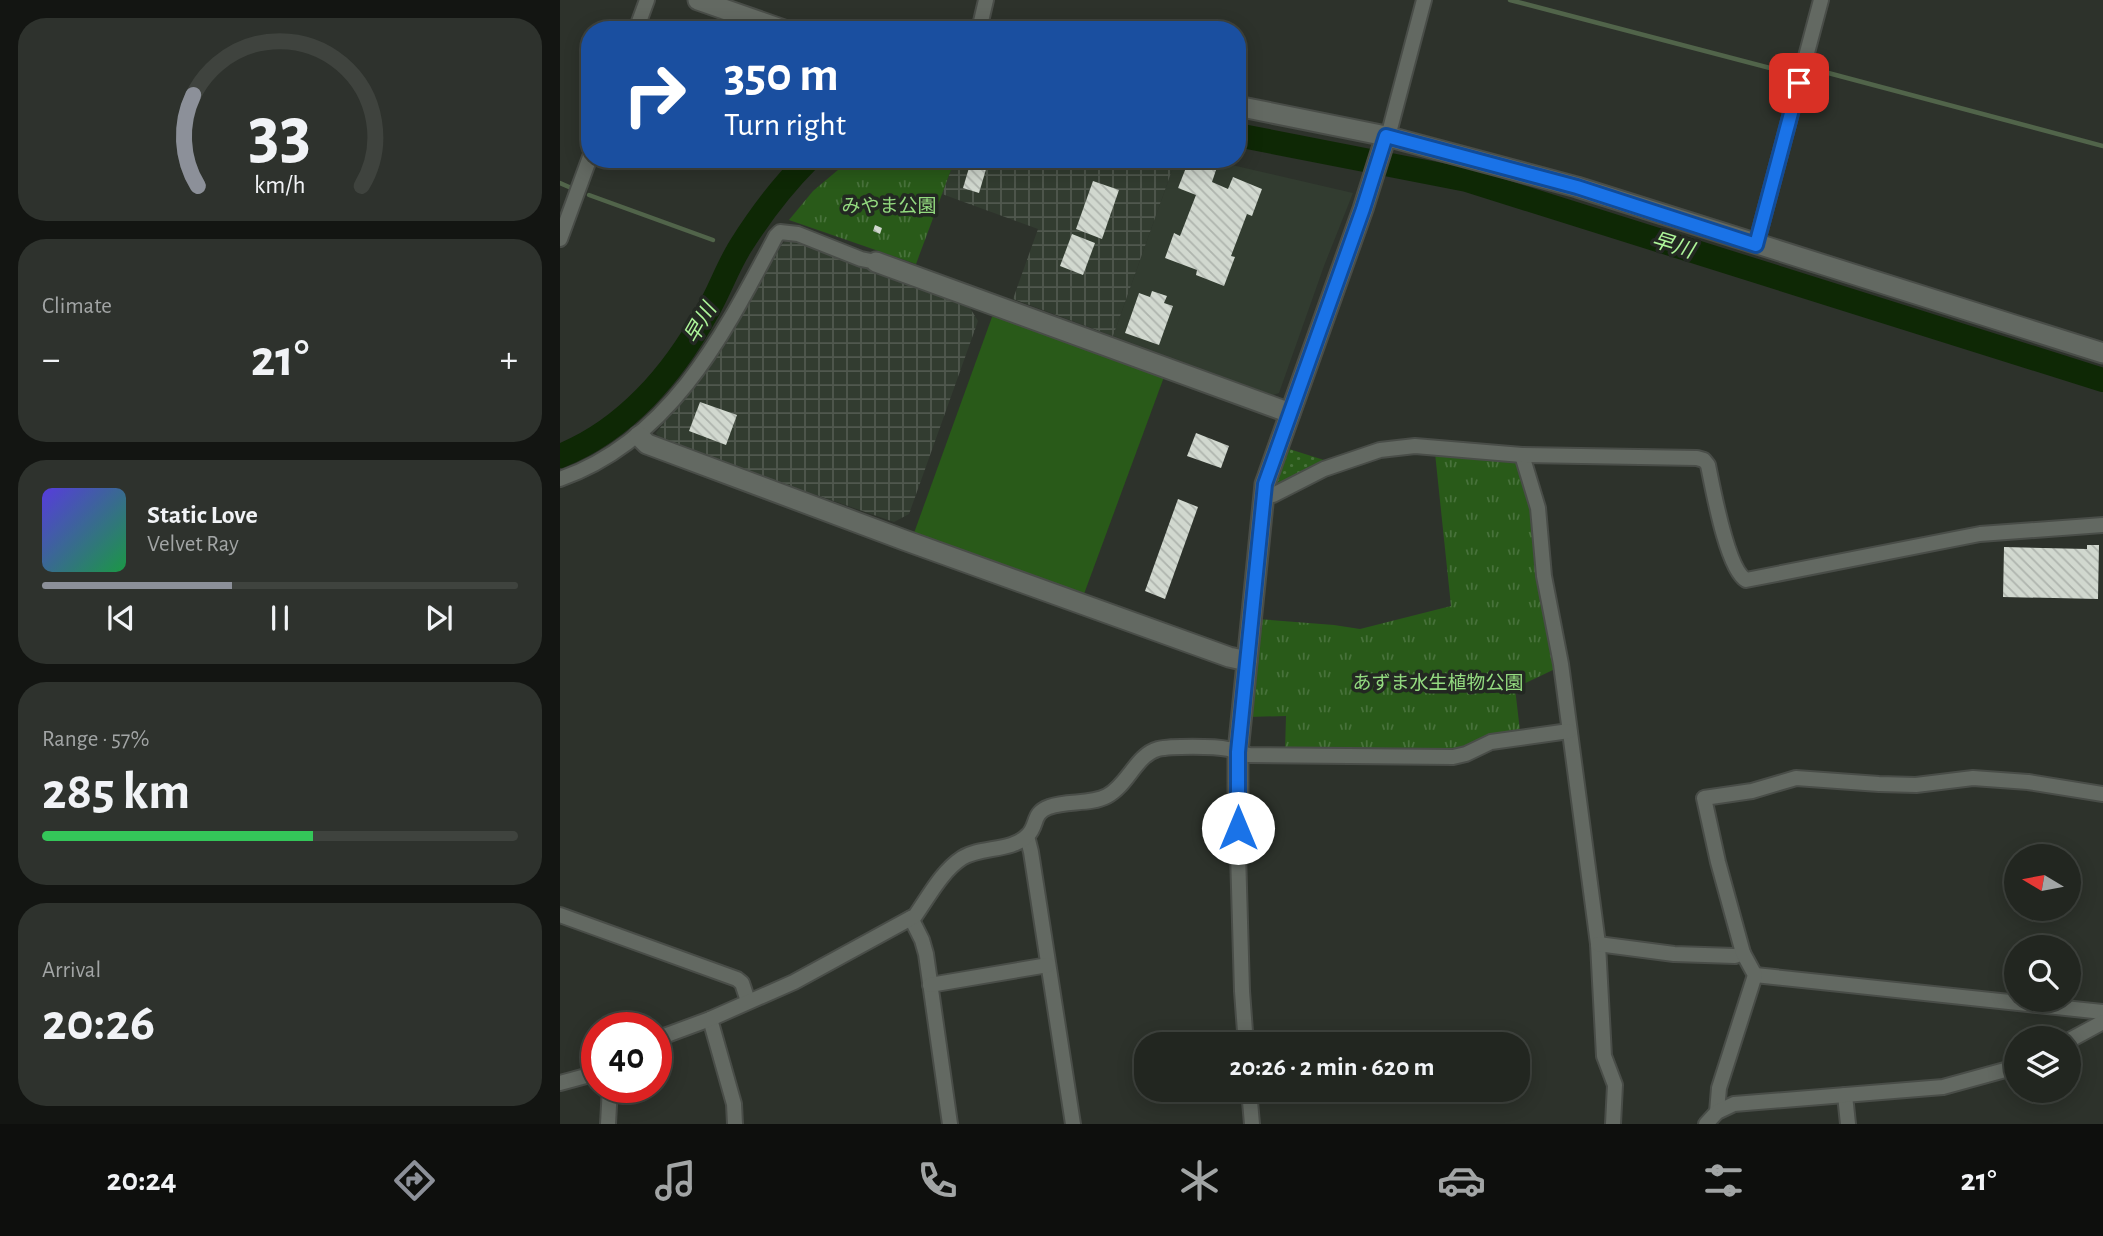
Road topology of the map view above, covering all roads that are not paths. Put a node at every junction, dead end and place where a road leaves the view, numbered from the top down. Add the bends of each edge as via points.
1 (647, 0) edge
2 (698, 0) edge
3 (986, 0) edge
4 (1424, 0) edge
5 (1821, 0) edge
6 (639, 21) edge
7 (758, 21) edge
8 (981, 21) edge
9 (1246, 108) edge
10 (1385, 140) junction
11 (586, 168) edge
12 (560, 239) edge
13 (1756, 245) junction
14 (876, 262) joint
15 (2103, 353) edge
16 (1290, 412) junction
17 (639, 436) junction
18 (1522, 455) junction
19 (560, 480) edge
20 (1264, 497) junction
21 (2103, 525) edge
22 (1247, 661) junction
23 (1569, 731) junction
24 (1238, 752) junction
25 (2103, 793) edge
26 (1027, 836) junction
27 (1238, 853) joint
28 (560, 915) edge
29 (911, 918) junction
30 (1598, 944) junction
31 (1742, 954) junction
32 (1048, 965) junction
33 (1755, 975) junction
34 (930, 985) junction
35 (748, 1001) junction
36 (2103, 1012) edge
37 (710, 1019) junction
38 (2103, 1022) edge
39 (1245, 1032) edge
40 (672, 1033) edge
41 (2081, 1034) edge
42 (2004, 1070) edge
43 (581, 1077) edge
44 (560, 1083) edge
45 (1845, 1095) junction
46 (1251, 1102) edge
47 (609, 1103) edge
48 (1717, 1112) junction
49 (608, 1124) edge
50 (735, 1124) edge
51 (950, 1124) edge
52 (1073, 1124) edge
53 (1252, 1124) edge
54 (1613, 1124) edge
55 (1706, 1124) edge
56 (1848, 1124) edge

1 - 6 street
2 - 7 street
3 - 8 street
4 - 10 street
5 - 13 street
9 - 10 street
10 - 13 street via 1577,187
10 - 16 street
11 - 12 street
13 - 15 street
14 - 16 street
14 - 17 street via 798,234 778,234 720,338 680,393
16 - 20 street
17 - 19 street
17 - 22 street via 647,444 904,540
18 - 20 street via 1415,446 1380,450
18 - 21 street via 1704,460 1727,545 1738,573 1746,580 1980,534
18 - 23 street via 1538,508
20 - 22 street
22 - 24 street
23 - 24 street via 1491,742 1453,757
23 - 30 street
24 - 26 street via 1169,748 1152,752 1107,796 1044,809
24 - 27 street
25 - 31 street via 1973,778 1916,785 1796,778 1704,798
26 - 29 street via 964,856
26 - 32 street
27 - 39 street
28 - 35 street via 737,979
29 - 34 street via 922,940
29 - 35 street via 794,982
30 - 31 street via 1674,954
30 - 54 street via 1604,1056 1616,1093
31 - 33 street
32 - 34 street
32 - 52 street
33 - 36 street
33 - 48 street via 1719,1088
34 - 51 street
35 - 37 street
37 - 40 street
37 - 50 street via 734,1104
38 - 41 street
42 - 45 street via 1943,1087
43 - 44 street
45 - 48 street via 1734,1104
45 - 56 street
46 - 53 street
47 - 49 street
48 - 55 street

